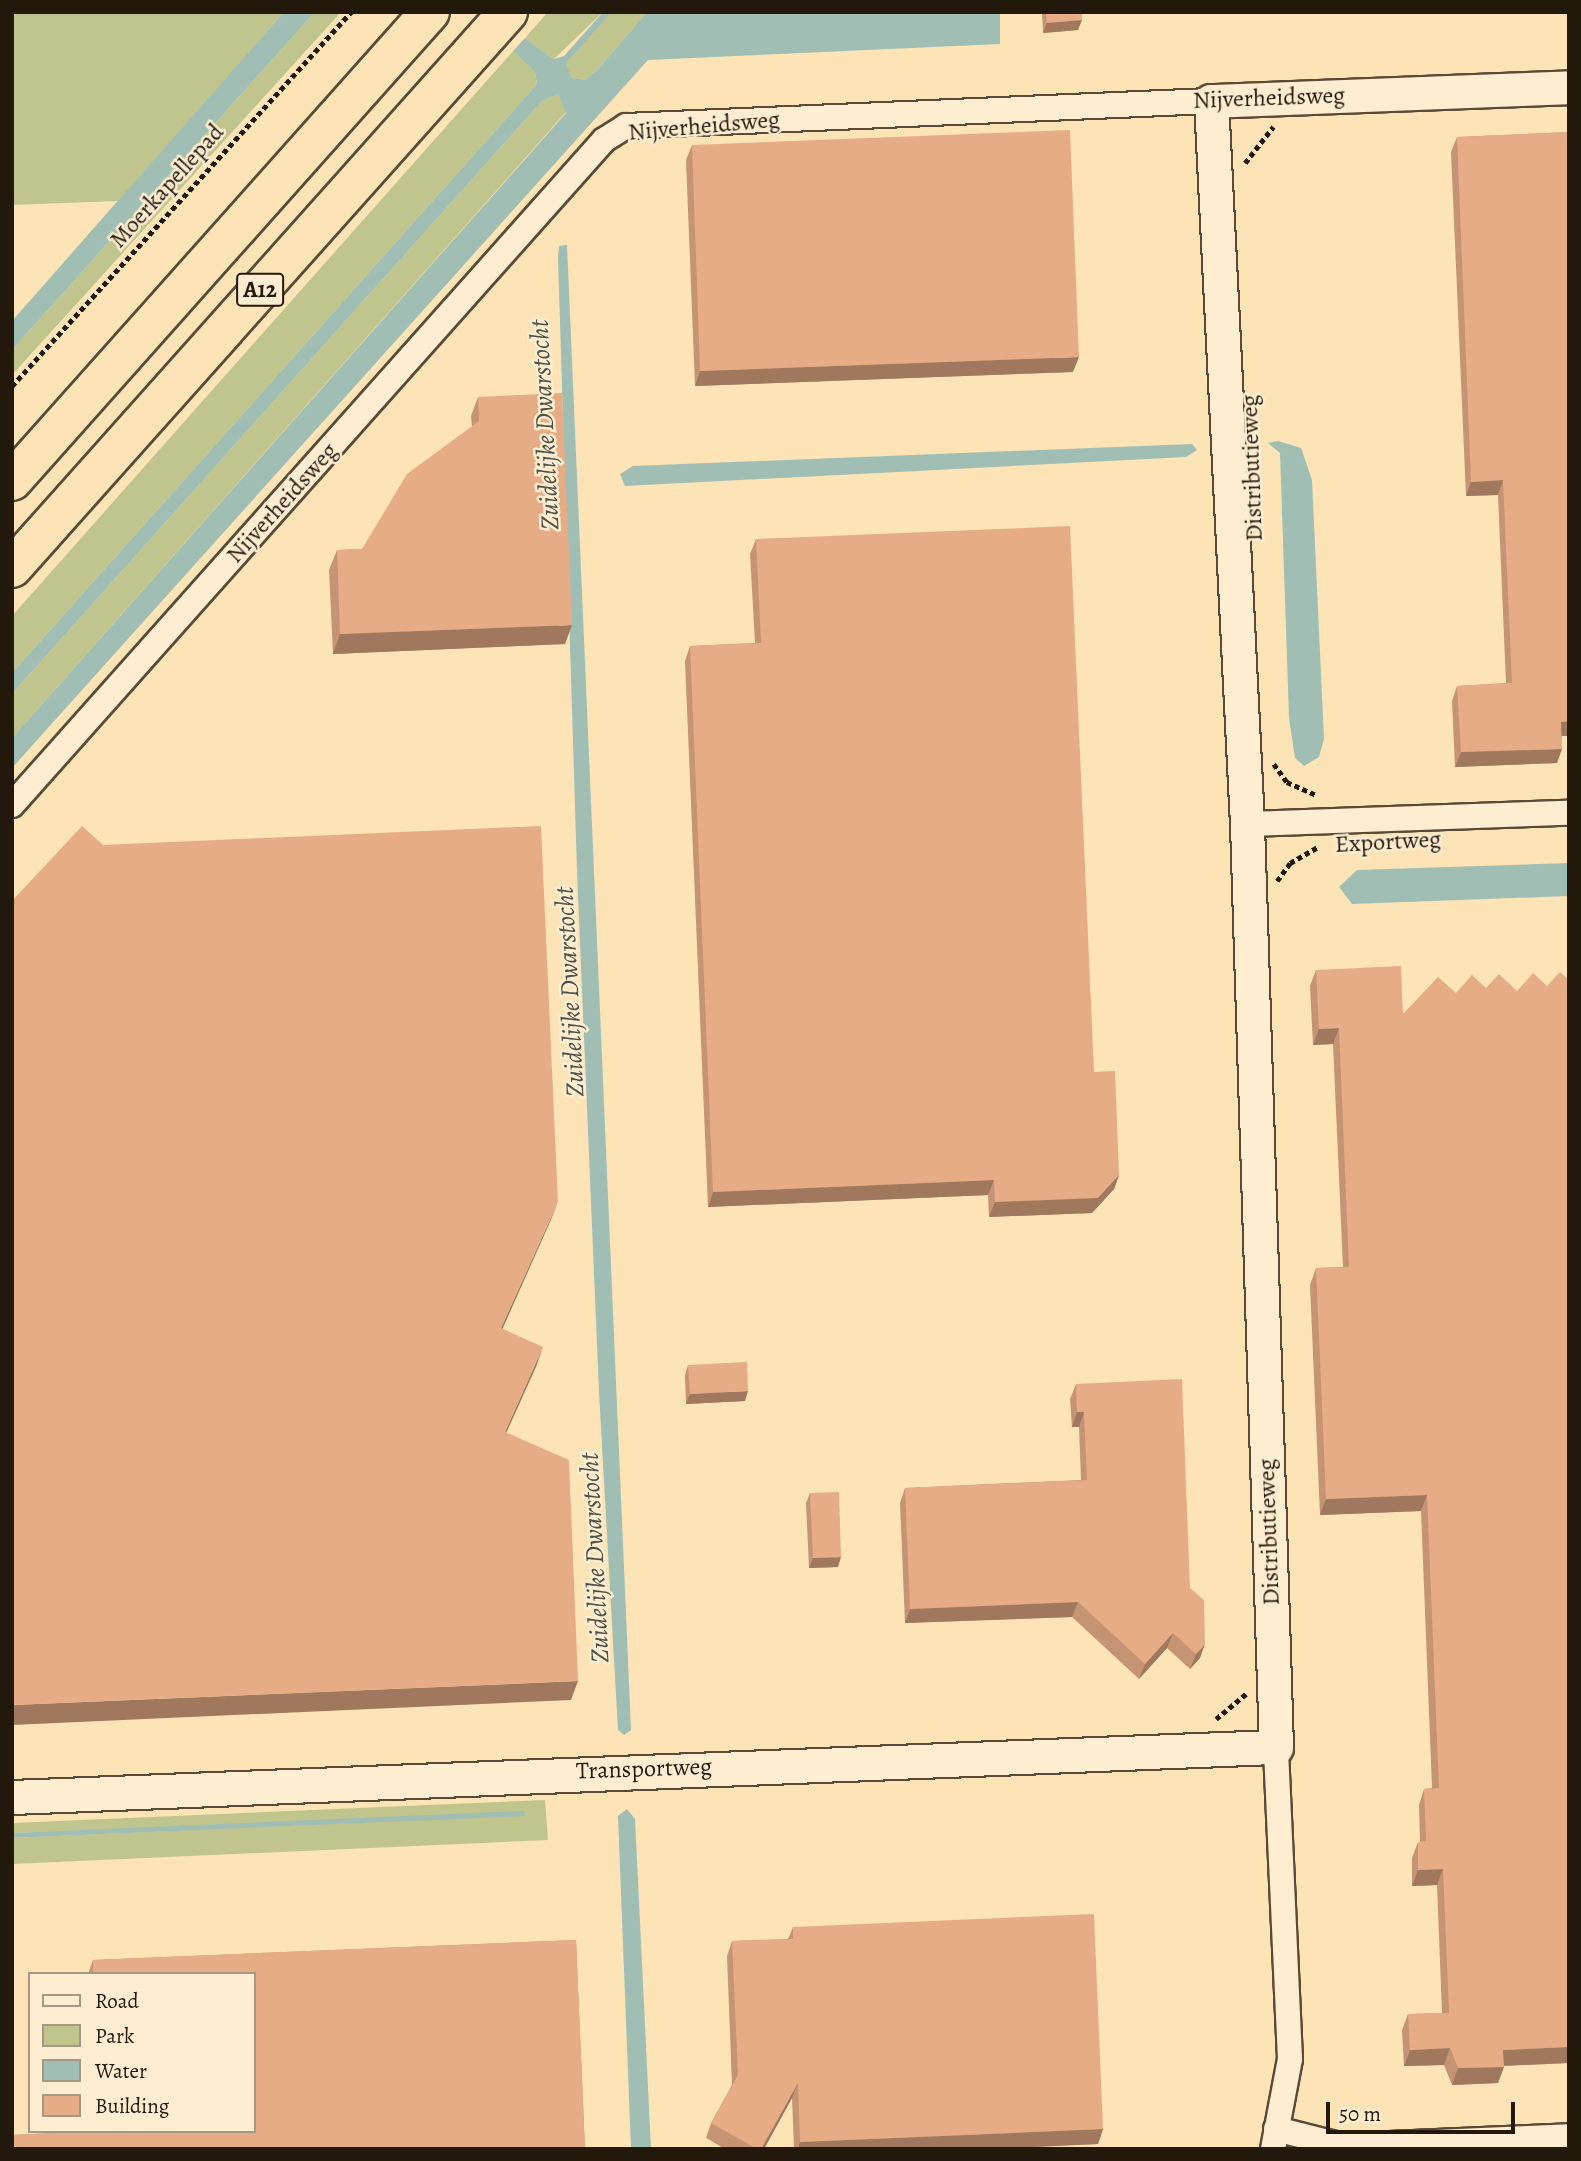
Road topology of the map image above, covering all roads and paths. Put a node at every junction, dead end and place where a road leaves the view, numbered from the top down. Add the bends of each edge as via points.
1 (351, 12) edge
2 (430, 12) edge
3 (508, 12) edge
4 (1569, 87) edge
5 (1211, 101) junction
6 (1286, 122) dead end
7 (1242, 176) dead end
8 (12, 386) edge
9 (12, 481) edge
10 (12, 568) edge
11 (1268, 756) dead end
12 (12, 805) edge
13 (1569, 813) edge
14 (1247, 824) junction
15 (1327, 833) junction
16 (1274, 889) dead end
17 (1254, 1679) dead end
18 (1210, 1723) dead end
19 (1276, 1747) junction
20 (12, 1797) edge
21 (1569, 2136) edge
22 (1274, 2139) edge

1 - 8 path, Moerkapellepad
2 - 9 highway, A12
3 - 10 highway, A12
4 - 5 street, Nijverheidsweg
5 - 12 street, Nijverheidsweg via 626,127 604,140
5 - 14 street, Distributieweg
6 - 7 path via 1258,139
11 - 15 path via 1287,782 1325,800
13 - 15 street, Exportweg
14 - 15 street, Exportweg
14 - 19 street, Distributieweg
15 - 16 path, Exportweg via 1290,863
17 - 18 path via 1230,1710
19 - 20 street, Transportweg
19 - 22 street, Distributieweg via 1290,2059
21 - 22 street via 1343,2146

